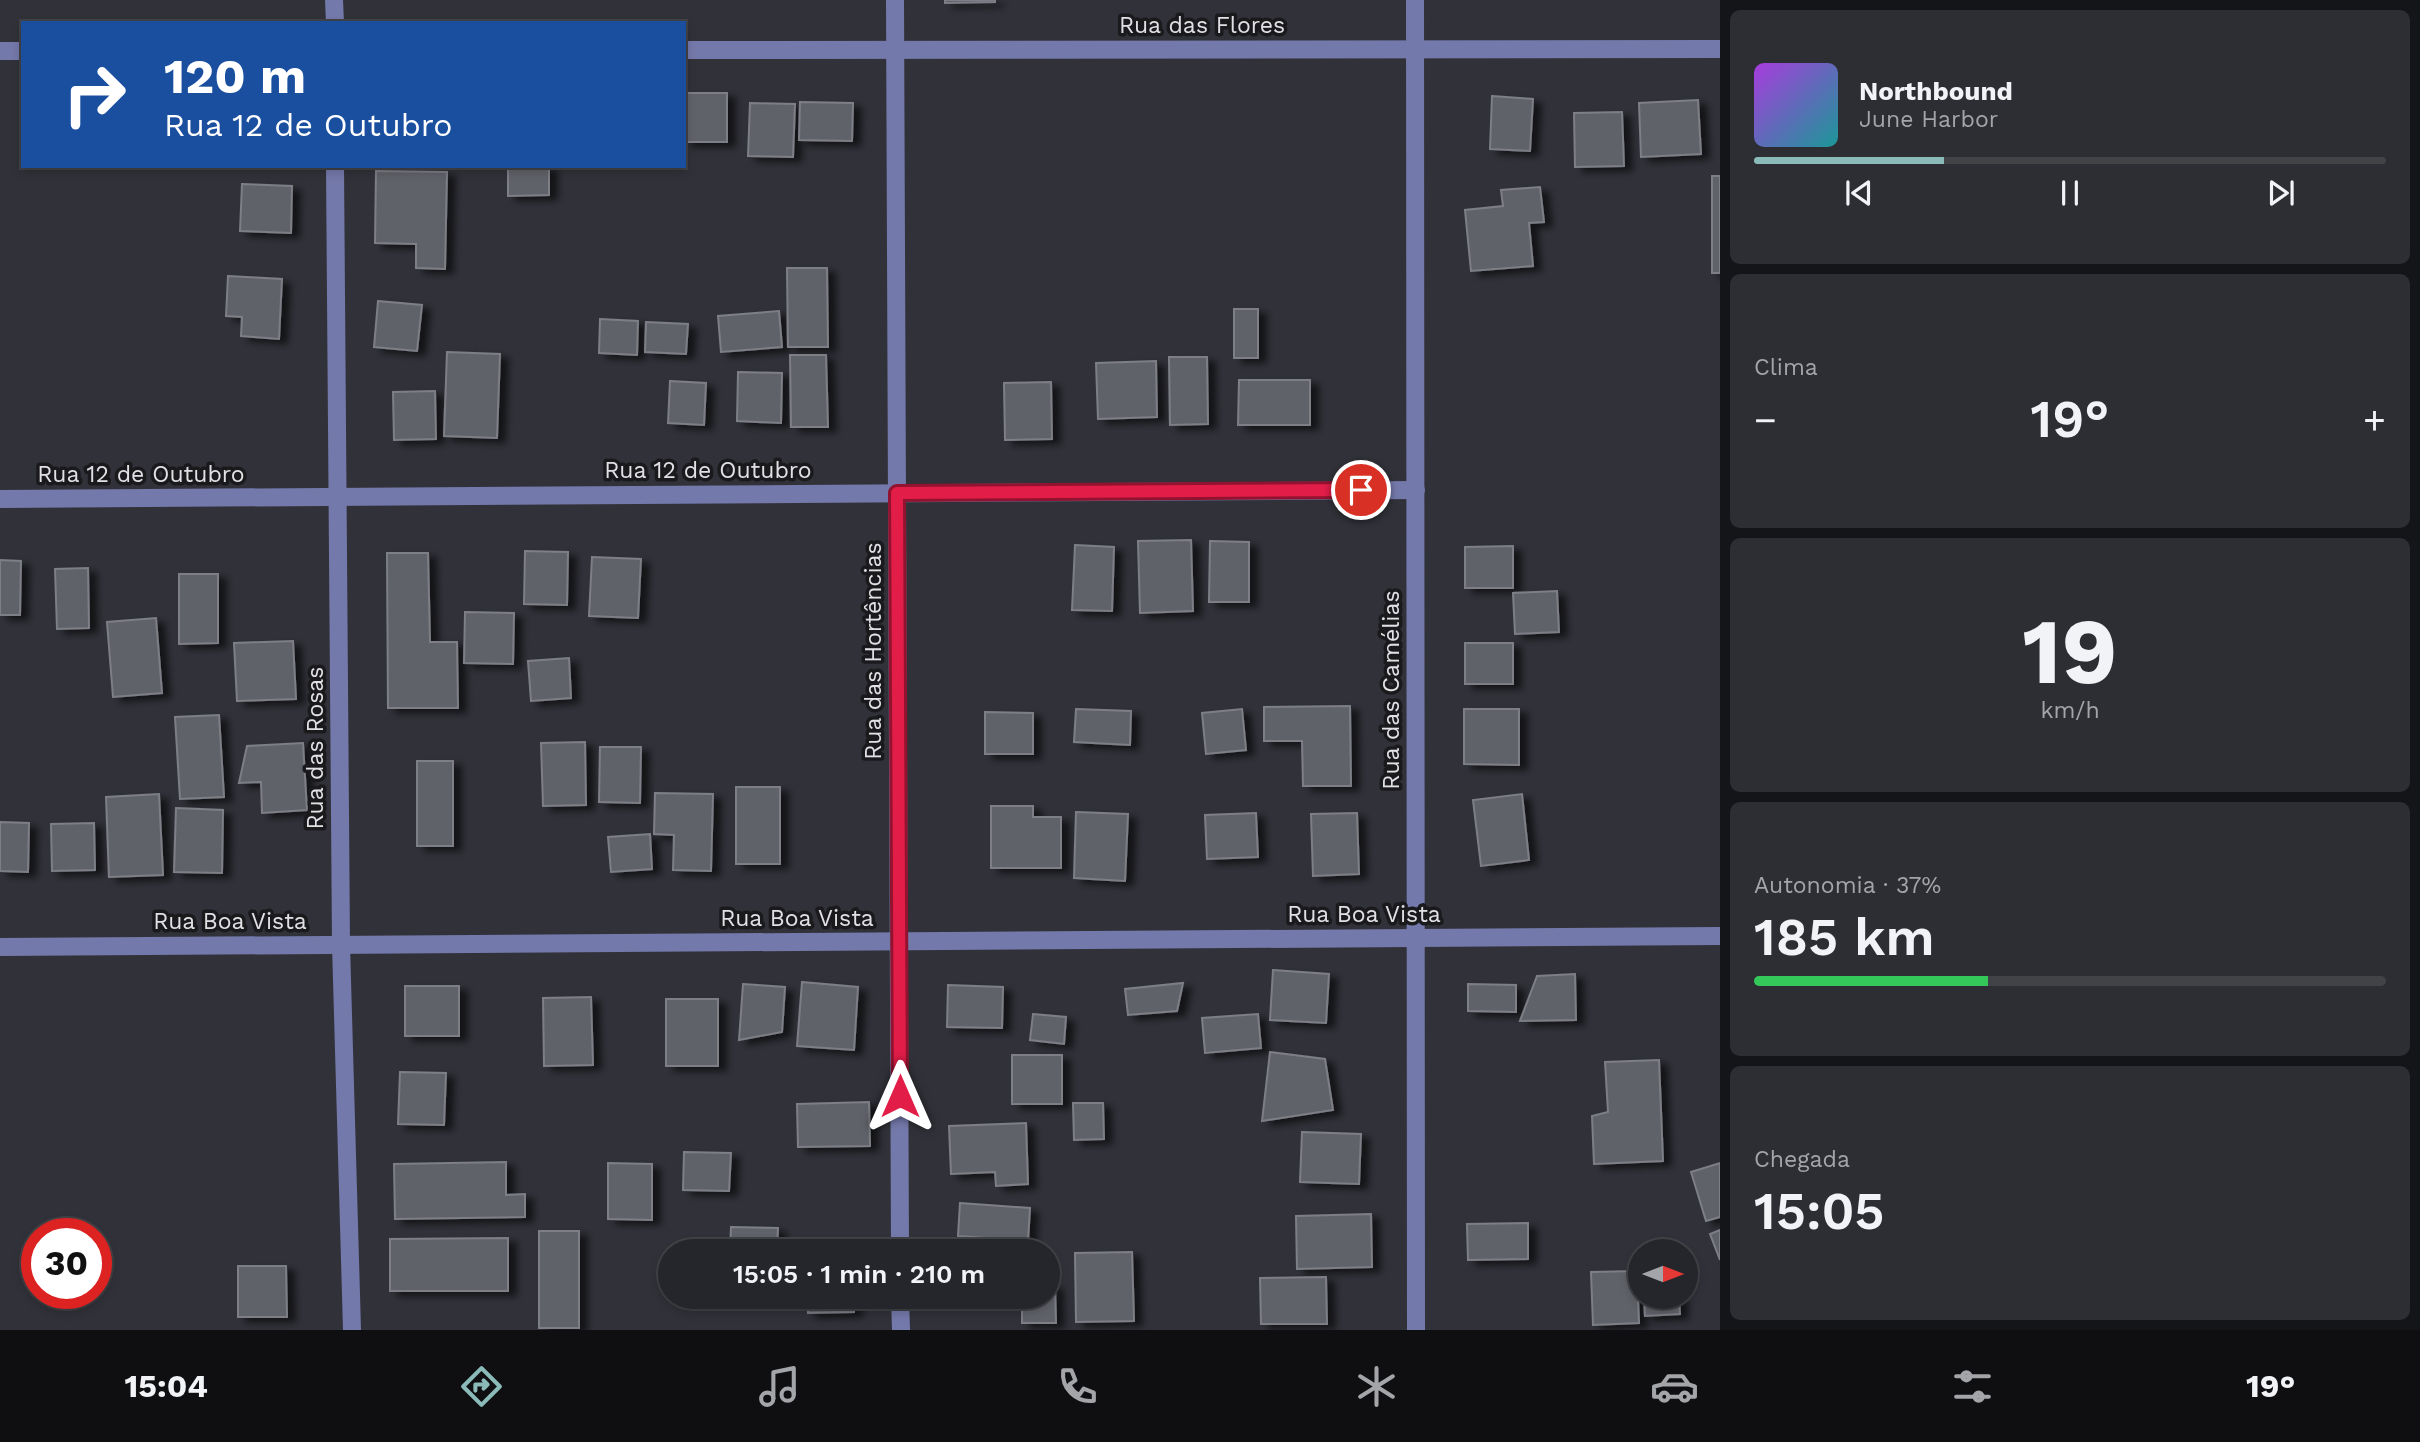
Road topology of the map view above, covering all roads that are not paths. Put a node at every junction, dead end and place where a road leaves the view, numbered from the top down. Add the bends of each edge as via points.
1 (334, 0) edge
2 (895, 0) edge
3 (1415, 0) edge
4 (335, 21) edge
5 (1415, 49) junction
6 (1720, 49) edge
7 (686, 50) edge
8 (895, 50) junction
9 (0, 51) edge
10 (21, 51) edge
11 (335, 168) edge
12 (1416, 490) junction
13 (897, 493) junction
14 (337, 497) junction
15 (0, 499) edge
16 (1720, 936) edge
17 (1416, 938) junction
18 (899, 941) junction
19 (341, 945) junction
20 (0, 947) edge
21 (900, 1239) edge
22 (901, 1309) edge
23 (352, 1330) edge
24 (901, 1330) edge
25 (1416, 1330) edge

1 - 4 street
2 - 8 street, Rua das Hortências
3 - 5 street, Rua das Camélias
5 - 6 street, Rua das Flores
5 - 8 street, Rua das Flores
5 - 12 street, Rua das Camélias
7 - 8 street, Rua das Flores
8 - 13 street, Rua das Hortências
9 - 10 street
11 - 14 street, Rua das Rosas
12 - 13 street, Rua 12 de Outubro
12 - 17 street, Rua das Camélias
13 - 14 street, Rua 12 de Outubro
13 - 18 street, Rua das Hortências
14 - 15 street, Rua 12 de Outubro
14 - 19 street, Rua das Rosas
16 - 17 street, Rua Boa Vista
17 - 18 street, Rua Boa Vista
17 - 25 street, Rua das Camélias
18 - 19 street, Rua Boa Vista
18 - 21 street, Rua das Hortências
19 - 20 street, Rua Boa Vista
19 - 23 street, Rua das Rosas
22 - 24 street

